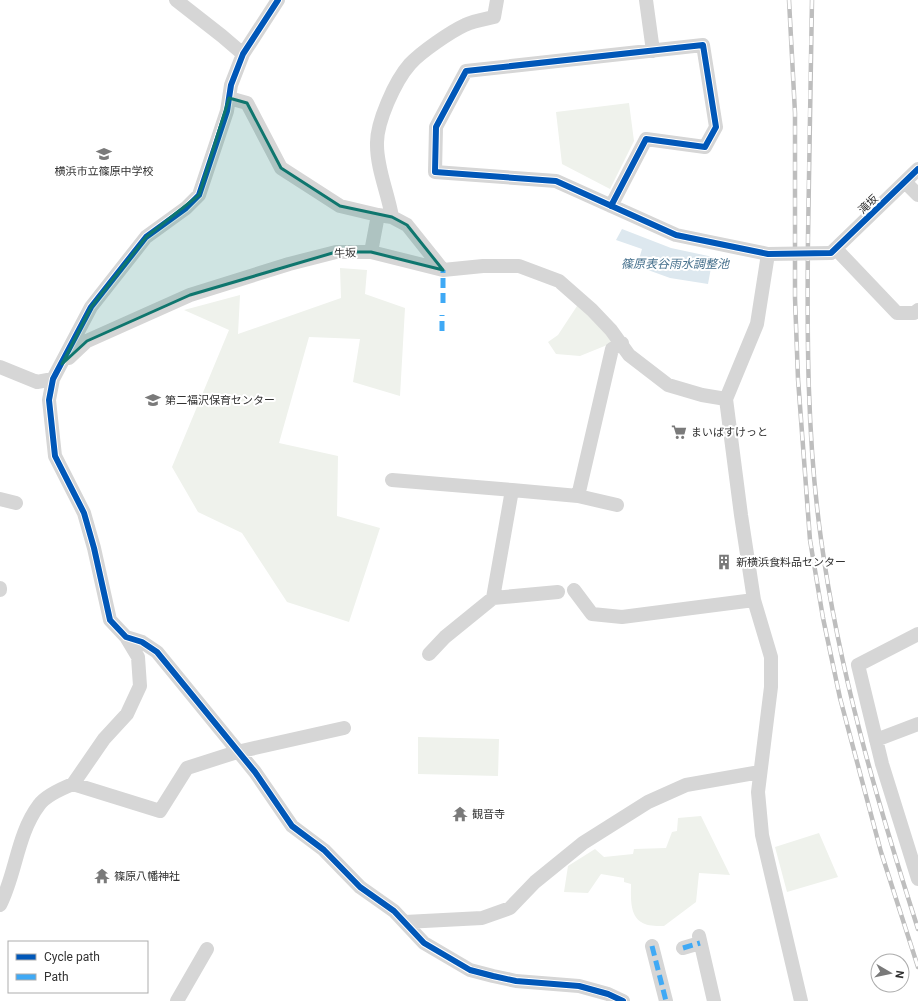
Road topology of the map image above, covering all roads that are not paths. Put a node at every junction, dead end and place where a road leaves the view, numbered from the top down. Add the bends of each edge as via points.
1 (176, 0) edge
2 (278, 0) edge
3 (497, 0) edge
4 (646, 0) edge
5 (653, 51) junction
6 (243, 54) junction
7 (229, 98) junction
8 (918, 169) edge
9 (905, 182) junction
10 (918, 195) edge
11 (611, 206) junction
12 (378, 215) junction
13 (392, 217) junction
14 (834, 251) junction
15 (371, 252) junction
16 (768, 254) junction
17 (443, 270) junction
18 (918, 310) edge
19 (622, 343) junction
20 (62, 364) junction
21 (0, 367) edge
22 (53, 379) junction
23 (726, 398) junction
24 (392, 480) dead end
25 (512, 490) junction
26 (578, 496) junction
27 (0, 499) edge
28 (16, 503) dead end
29 (617, 505) dead end
30 (574, 590) dead end
31 (558, 592) dead end
32 (493, 598) junction
33 (754, 600) junction
34 (918, 634) edge
35 (126, 637) junction
36 (429, 654) dead end
37 (918, 724) edge
38 (344, 728) dead end
39 (876, 740) junction
40 (237, 752) junction
41 (760, 772) junction
42 (73, 784) junction
43 (918, 879) edge
44 (0, 906) edge
45 (405, 922) junction
46 (652, 946) dead end
47 (683, 948) dead end
48 (206, 949) dead end
49 (177, 1001) edge
50 (623, 1001) edge
51 (666, 1001) edge
52 (714, 1001) edge
53 (801, 1001) edge

1 - 6 street
2 - 6 street
3 - 13 street via 494,17 465,24 426,50 410,65 391,96 380,122 377,143 378,160
4 - 5 street
5 - 11 street via 703,45 716,127 705,147 646,139
5 - 11 street via 466,71 436,127 435,172 556,181
6 - 7 street via 231,85
7 - 12 street via 247,103 281,168 340,206
7 - 20 street via 199,195 186,208 146,237 90,306
8 - 9 street, 滝坂
9 - 10 street
9 - 14 street, 滝坂
11 - 16 street via 676,235
12 - 13 street
12 - 15 street
13 - 17 street via 407,225
14 - 16 street, bridge
14 - 18 street via 897,313 914,313
15 - 17 street, 牛坂
15 - 20 street, 牛坂 via 336,252 190,295 87,341
16 - 23 street via 757,324
17 - 19 street, 牛坂 via 519,266 559,281 592,310
19 - 23 street, 牛坂 via 629,355 668,385 702,395
19 - 26 street via 612,349
20 - 22 street
21 - 22 street via 37,382
22 - 35 street via 49,400 56,456 84,513 110,620
23 - 33 street
24 - 25 street
25 - 26 street
25 - 32 street
26 - 29 street
27 - 28 street
30 - 33 street via 592,614 622,617
31 - 32 street
32 - 36 street
33 - 41 street via 771,657 772,687
34 - 39 street via 858,665
35 - 40 street via 142,642 157,652
35 - 42 street via 138,656 140,686 126,714 104,739
37 - 39 street
38 - 40 street
39 - 43 street
40 - 42 street via 187,768 160,811
40 - 45 street via 255,772 292,826 324,850 360,887
41 - 45 street via 686,785 648,802 583,843 535,882 510,908 482,918
41 - 53 street via 758,792 762,835
42 - 44 street via 64,787 40,804 25,832
45 - 50 street via 424,943 470,970 516,981 579,986
46 - 51 street
47 - 52 street via 699,940
48 - 49 street

